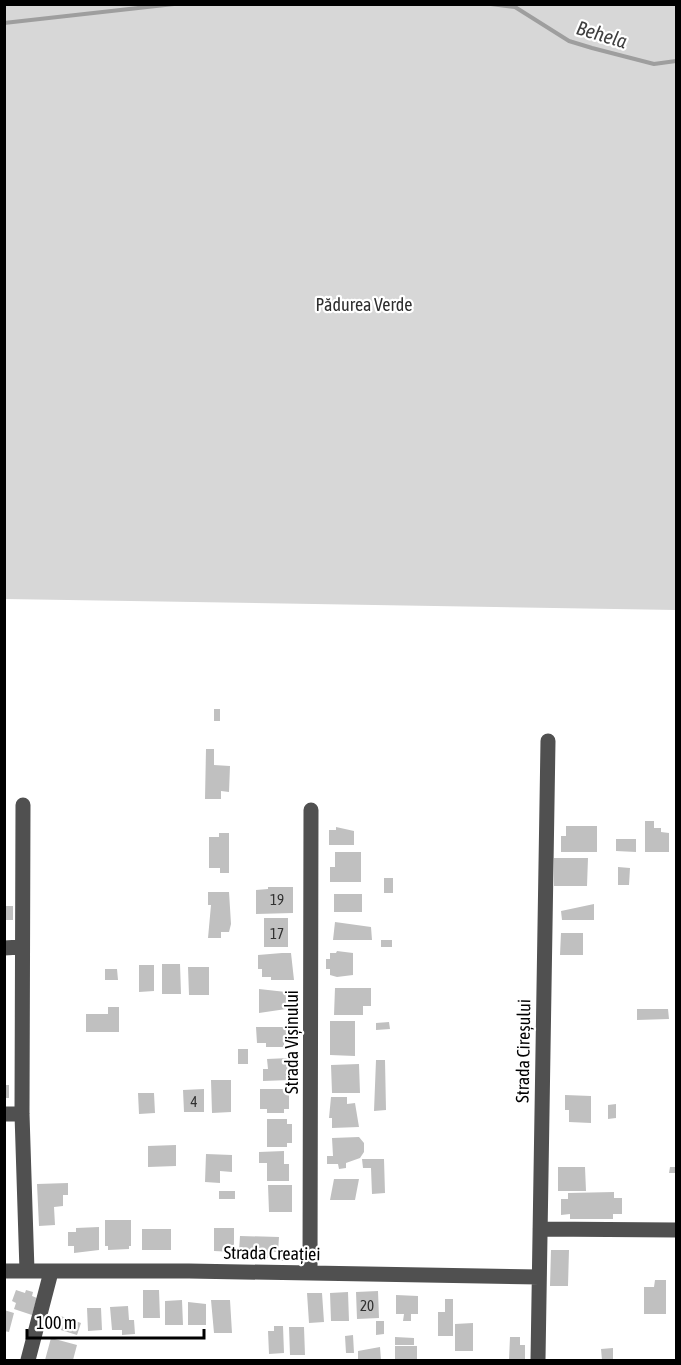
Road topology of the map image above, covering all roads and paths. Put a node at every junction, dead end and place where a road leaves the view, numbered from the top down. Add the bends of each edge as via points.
1 (548, 741) dead end
2 (23, 805) dead end
3 (312, 810) dead end
4 (21, 947) junction
5 (4, 948) edge
6 (4, 1114) edge
7 (22, 1114) junction
8 (540, 1229) junction
9 (676, 1230) edge
10 (4, 1271) edge
11 (27, 1271) junction
12 (51, 1272) junction
13 (310, 1273) junction
14 (539, 1277) junction
15 (28, 1360) edge
16 (538, 1360) edge

1 - 8 street, Strada Cireșului
2 - 4 street
3 - 13 street, Strada Vișinului
4 - 5 street
4 - 7 street
6 - 7 street
7 - 11 street
8 - 9 street
8 - 14 street, Strada Cireșului
10 - 11 street, Strada Creației
11 - 12 street, Strada Creației
12 - 13 street, Strada Creației
12 - 15 street
13 - 14 street, Strada Creației
14 - 16 street, Strada Cireșului

